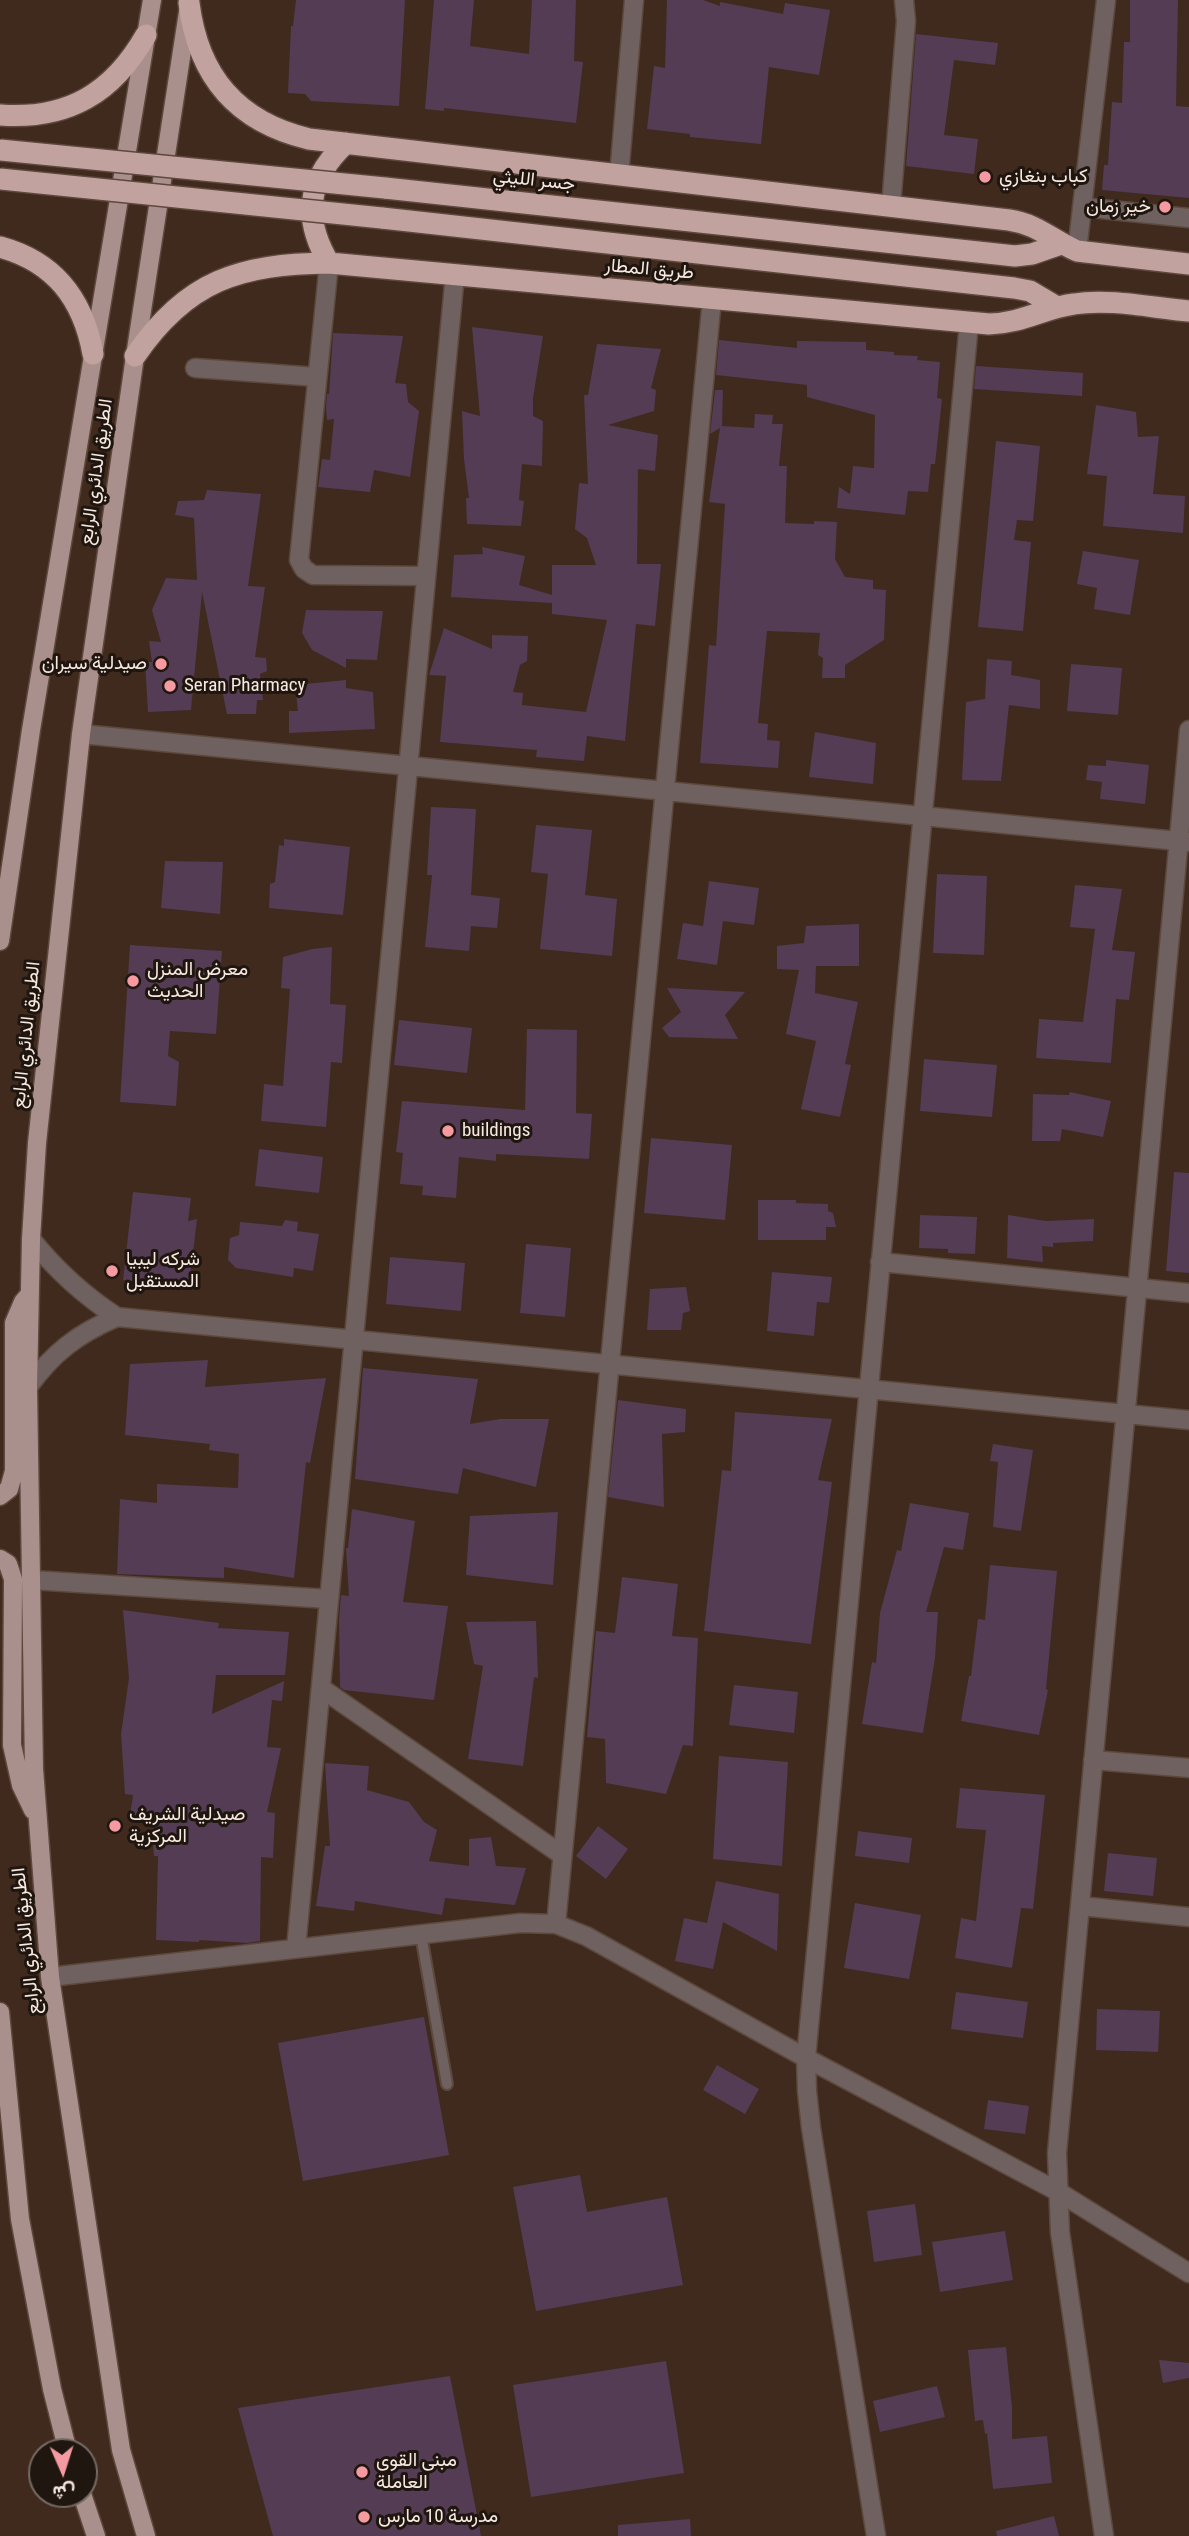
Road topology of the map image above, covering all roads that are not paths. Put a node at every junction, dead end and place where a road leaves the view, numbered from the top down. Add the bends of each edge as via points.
1 (152, 0) edge
2 (634, 0) edge
3 (904, 0) edge
4 (1105, 0) edge
5 (190, 2) edge
6 (146, 35) junction
7 (0, 116) edge
8 (346, 143) junction
9 (0, 150) edge
10 (619, 176) junction
11 (0, 179) edge
12 (891, 206) junction
13 (1082, 207) junction
14 (1189, 218) edge
15 (0, 247) edge
16 (1069, 247) junction
17 (329, 262) junction
18 (1189, 264) edge
19 (455, 274) junction
20 (712, 299) junction
21 (1057, 307) junction
22 (1189, 311) edge
23 (969, 323) junction
24 (93, 354) junction
25 (135, 356) junction
26 (195, 368) dead end
27 (317, 377) junction
28 (426, 576) junction
29 (1189, 730) edge
30 (81, 734) junction
31 (408, 766) junction
32 (664, 791) junction
33 (922, 816) junction
34 (1184, 841) edge
35 (0, 941) edge
36 (31, 1239) junction
37 (880, 1262) junction
38 (1137, 1288) junction
39 (1189, 1293) edge
40 (30, 1294) junction
41 (117, 1317) junction
42 (354, 1340) junction
43 (610, 1364) junction
44 (28, 1387) junction
45 (869, 1389) junction
46 (1126, 1413) junction
47 (1189, 1420) edge
48 (0, 1496) edge
49 (0, 1559) edge
50 (32, 1580) junction
51 (329, 1599) junction
52 (321, 1688) junction
53 (1093, 1760) junction
54 (1189, 1768) edge
55 (36, 1816) junction
56 (562, 1855) junction
57 (1080, 1906) junction
58 (1189, 1917) edge
59 (556, 1924) junction
60 (421, 1935) junction
61 (296, 1948) junction
62 (50, 1977) junction
63 (0, 2012) edge
64 (806, 2058) junction
65 (447, 2084) dead end
66 (4, 2089) edge
67 (1057, 2191) junction
68 (1189, 2273) edge
69 (65, 2438) edge
70 (87, 2508) edge
71 (96, 2536) edge
72 (146, 2536) edge
73 (876, 2536) edge
74 (1104, 2536) edge

1 - 6 main road, الطريق الدائري الرابع
2 - 10 street
3 - 12 street
4 - 13 street
5 - 8 highway via 206,66 232,100 258,120 288,134
5 - 25 main road, الطريق الدائري الرابع
6 - 7 highway via 114,80 92,97 40,115
6 - 24 main road, الطريق الدائري الرابع
8 - 10 highway
8 - 17 highway via 331,156 314,190 313,228
9 - 16 highway, جسر الليثي, bridge via 1015,256
10 - 12 highway
11 - 21 highway, bridge via 1014,288 1031,291
12 - 16 highway via 1024,222
13 - 14 street
13 - 16 street
15 - 24 highway via 41,265 64,286 82,313
16 - 18 highway
17 - 19 highway, طريق المطار
17 - 25 highway, طريق المطار via 270,266 216,282 170,313
17 - 27 street
19 - 20 highway, طريق المطار
19 - 28 street
20 - 23 highway, طريق المطار
20 - 32 street
21 - 22 highway, طريق المطار via 1097,302
21 - 23 highway, طريق المطار via 1006,324
23 - 33 street
24 - 35 main road, الطريق الدائري الرابع
25 - 30 main road, الطريق الدائري الرابع
26 - 27 street
27 - 28 street via 299,560 313,575
28 - 31 street
29 - 34 street
30 - 31 street
30 - 36 main road, الطريق الدائري الرابع via 46,1046
31 - 32 street
31 - 42 street
32 - 33 street
32 - 43 street
33 - 34 street
33 - 37 street
34 - 38 street
36 - 40 main road, الطريق الدائري الرابع
36 - 41 street via 70,1282
37 - 38 street
37 - 45 street
38 - 39 street
38 - 46 street
40 - 44 main road, الطريق الدائري الرابع
40 - 48 main road via 14,1323 13,1471 9,1489
41 - 42 street
41 - 44 street via 54,1355
42 - 43 street
42 - 51 street
43 - 45 street
43 - 56 street
44 - 50 main road, الطريق الدائري الرابع
45 - 46 street
45 - 64 street
46 - 47 street
46 - 53 street
49 - 55 main road via 8,1564 13,1579 12,1745 20,1785
50 - 51 street
50 - 55 main road, الطريق الدائري الرابع
51 - 52 street
52 - 56 street
52 - 61 street
53 - 54 street
53 - 57 street
55 - 62 main road, الطريق الدائري الرابع
56 - 59 street
57 - 58 street
57 - 67 street
59 - 60 street via 520,1923
59 - 64 street via 586,1936
60 - 61 street
60 - 65 lane
61 - 62 street
62 - 72 main road, الطريق الدائري الرابع via 121,2450
63 - 66 main road, الطريق الدائري الرابع
64 - 67 street
64 - 73 street via 811,2129
66 - 69 main road, الطريق الدائري الرابع via 20,2219
67 - 68 street
67 - 74 street
70 - 71 main road

